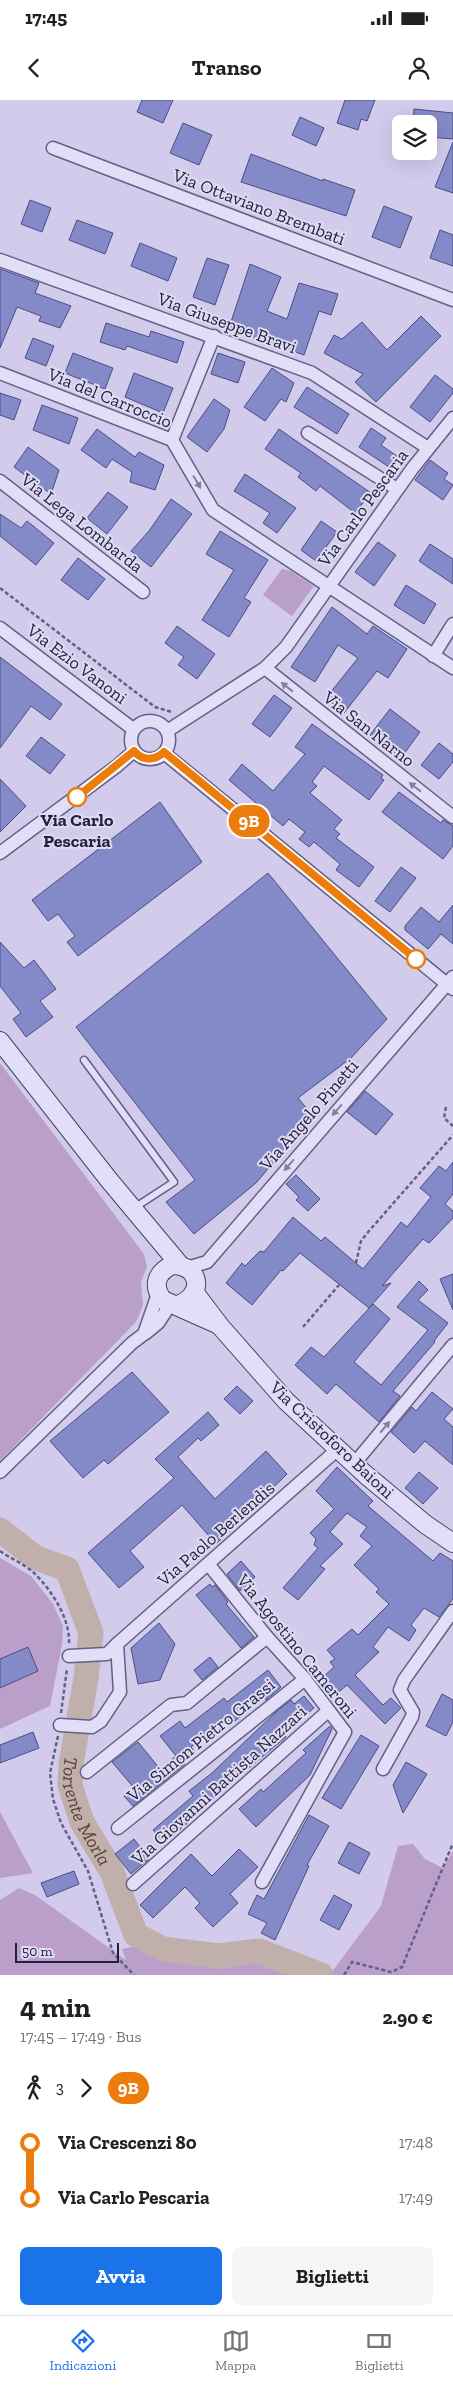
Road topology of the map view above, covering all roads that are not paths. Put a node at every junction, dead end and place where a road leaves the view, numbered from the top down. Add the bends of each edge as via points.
1 (53, 148) dead end
2 (0, 260) edge
3 (453, 300) edge
4 (214, 336) junction
5 (0, 373) edge
6 (453, 418) edge
7 (308, 433) dead end
8 (172, 440) junction
9 (428, 448) junction
10 (0, 481) edge
11 (397, 490) junction
12 (329, 586) junction
13 (142, 592) dead end
14 (453, 624) edge
15 (0, 628) edge
16 (433, 656) junction
17 (264, 668) junction
18 (453, 668) edge
19 (133, 729) junction
20 (167, 731) junction
21 (134, 751) junction
22 (164, 752) junction
23 (453, 817) edge
24 (0, 853) edge
25 (451, 984) edge
26 (0, 1041) edge
27 (84, 1060) dead end
28 (129, 1204) junction
29 (183, 1266) junction
30 (159, 1274) junction
31 (195, 1293) junction
32 (169, 1301) junction
33 (220, 1326) junction
34 (453, 1345) edge
35 (338, 1449) junction
36 (354, 1464) junction
37 (0, 1472) edge
38 (453, 1543) edge
39 (209, 1565) junction
40 (453, 1611) edge
41 (267, 1636) junction
42 (117, 1644) junction
43 (73, 1655) road end
44 (305, 1679) junction
45 (328, 1711) junction
46 (63, 1725) road end
47 (383, 1769) dead end
48 (87, 1772) dead end
49 (118, 1828) dead end
50 (262, 1882) dead end
51 (133, 1884) dead end

1 - 3 street, Via Ottaviano Brembati
2 - 4 street, Via Giuseppe Bravi
4 - 8 street
4 - 9 street, Via Giuseppe Bravi via 312,374
5 - 8 street, Via del Carroccio
6 - 9 street, Via Carlo Pescaria
7 - 11 street
8 -> 12 street, Via del Carroccio via 213,510
9 - 11 street, Via Carlo Pescaria
10 - 13 street, Via Lega Lombarda
11 - 12 street, Via Carlo Pescaria
12 - 16 street, Via del Carroccio
12 - 17 street, Via Carlo Pescaria via 286,647
14 - 16 street
15 - 19 street, Via Ezio Vanoni
16 - 18 street, Via del Carroccio
17 - 20 street, Via Carlo Pescaria
23 -> 17 street, Via San Narno
19 - 20 street via 150,720
19 - 21 street via 130,743
20 - 22 street via 169,743
21 - 22 street via 146,759 156,758
21 - 24 street
22 - 25 street
25 -> 29 street, Via Angelo Pinetti via 353,1091 207,1262
26 - 28 street, Via Cristoforo Baioni
27 - 28 lane via 174,1182
28 - 29 street, Via Cristoforo Baioni
28 - 30 street, Via Cristoforo Baioni via 156,1251
29 - 30 street via 172,1265
29 - 31 street, Via Cristoforo Baioni via 194,1274
30 - 32 street, Via Cristoforo Baioni via 156,1284
31 - 32 street via 188,1302
31 - 33 street, Via Cristoforo Baioni
32 - 33 street, Via Cristoforo Baioni
32 - 37 street via 144,1334
33 - 35 street, Via Cristoforo Baioni via 286,1401
36 -> 34 street
35 - 36 street, Via Cristoforo Baioni
35 - 39 street, Via Paolo Berlendis
36 - 38 street, Via Cristoforo Baioni via 425,1524
39 - 41 street, Via Agostino Cameroni
39 - 42 street, Via Paolo Berlendis
40 - 47 street via 404,1680 400,1690 413,1712 412,1717
41 - 44 street, Via Agostino Cameroni
41 - 48 street via 188,1703 171,1705
42 - 43 street, Via Paolo Berlendis via 107,1654
42 - 46 street via 120,1692 101,1721 92,1728
44 - 45 street, Via Agostino Cameroni
44 - 49 street, Via Simon Pietro Grassi
45 - 50 street, Via Agostino Cameroni via 346,1732
45 - 51 street, Via Giovanni Battista Nazzari

